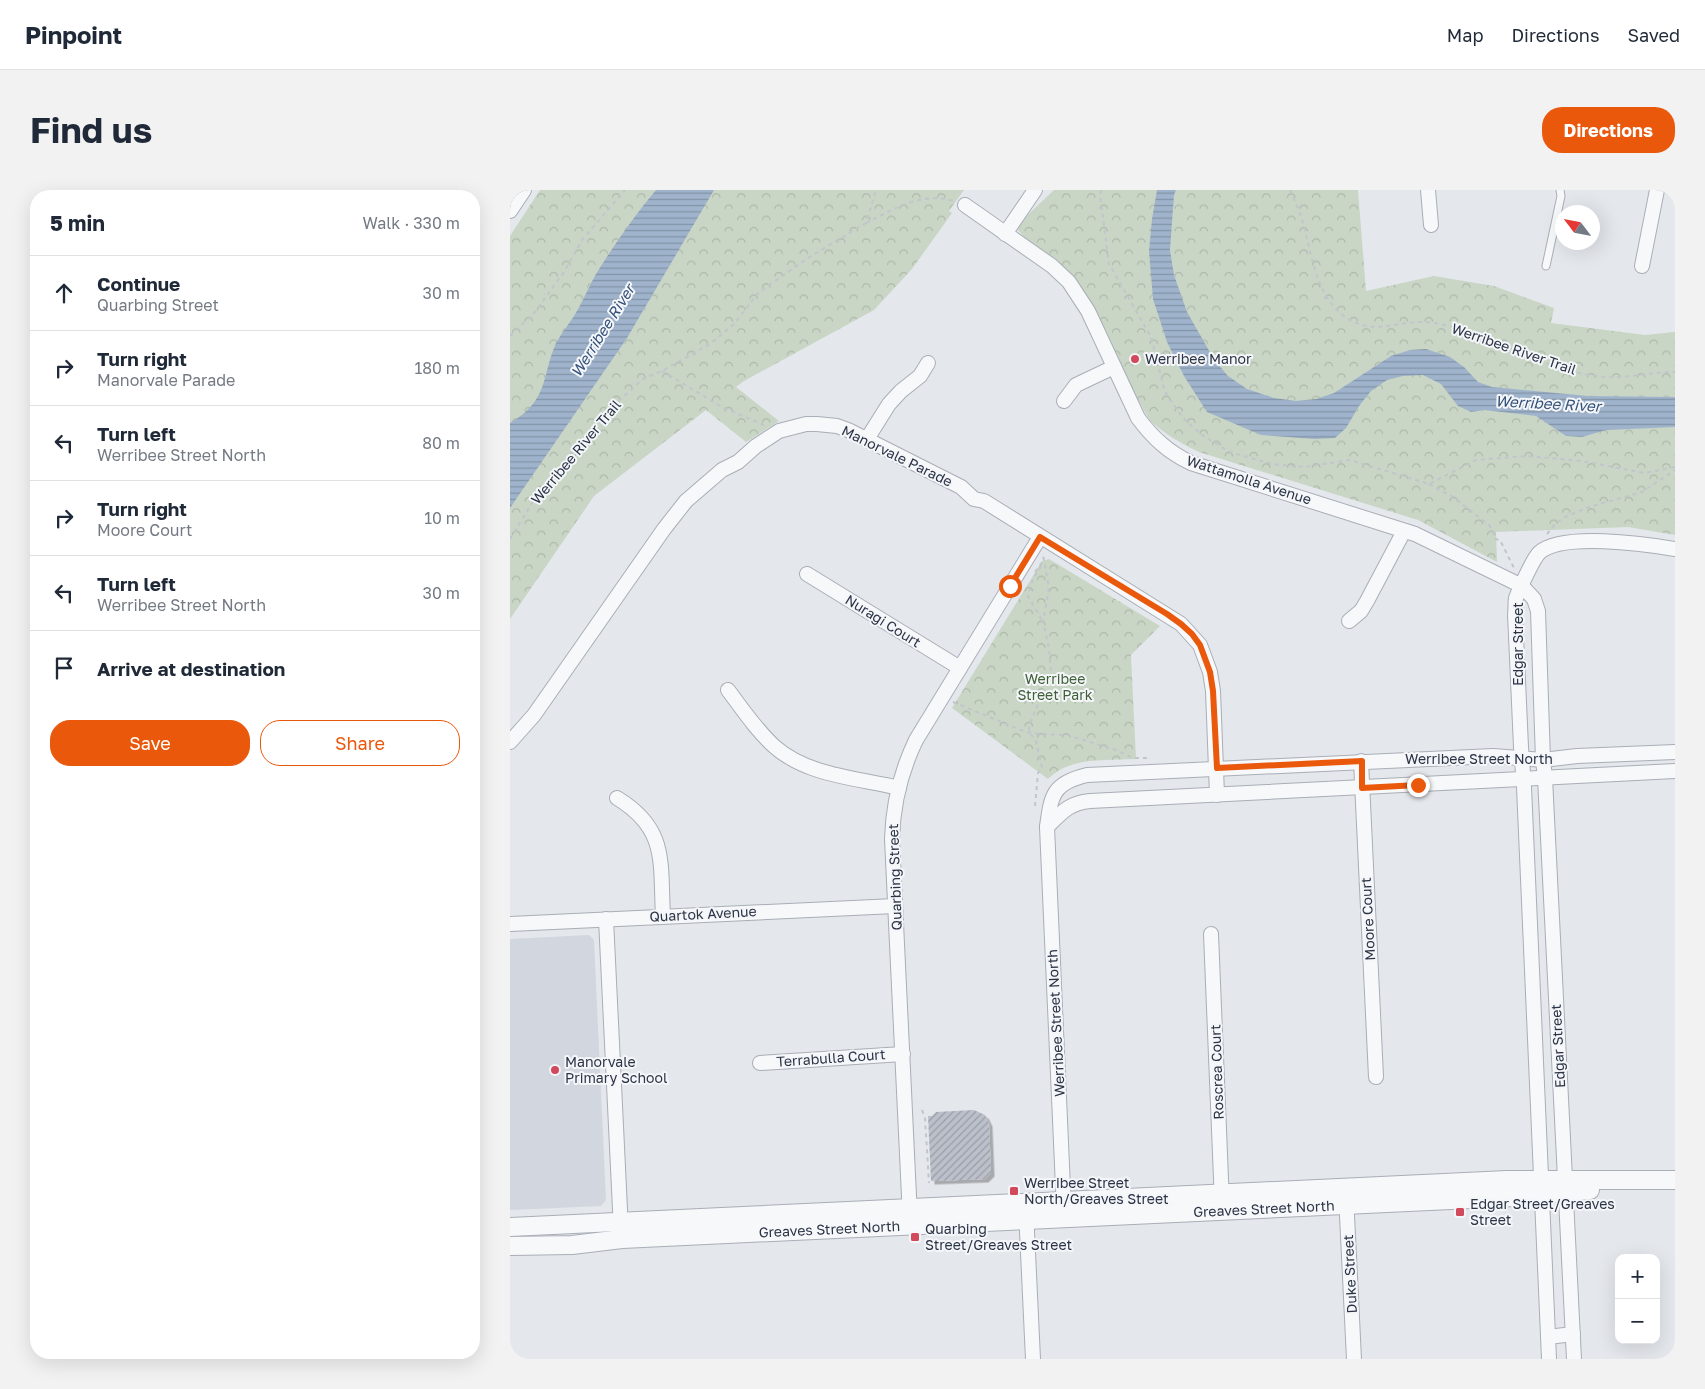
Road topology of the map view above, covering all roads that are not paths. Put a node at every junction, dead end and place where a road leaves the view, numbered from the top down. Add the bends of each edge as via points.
1 (524, 190) edge
2 (1035, 190) edge
3 (1428, 190) edge
4 (1560, 190) edge
5 (1657, 190) edge
6 (965, 206) road end
7 (510, 212) edge
8 (1430, 225) dead end
9 (1005, 234) junction
10 (1546, 266) dead end
11 (1642, 266) dead end
12 (928, 363) dead end
13 (1114, 368) junction
14 (1064, 401) dead end
15 (866, 439) junction
16 (1404, 531) junction
17 (1040, 537) junction
18 (1675, 549) edge
19 (807, 574) dead end
20 (1522, 586) junction
21 (1349, 621) dead end
22 (960, 668) junction
23 (728, 690) dead end
24 (510, 742) edge
25 (1675, 752) edge
26 (1521, 758) junction
27 (1543, 760) junction
28 (1362, 761) junction
29 (1217, 768) junction
30 (1675, 771) edge
31 (1546, 778) junction
32 (1523, 779) junction
33 (899, 788) junction
34 (1362, 788) junction
35 (1217, 795) junction
36 (616, 798) dead end
37 (1047, 827) junction
38 (895, 906) junction
39 (663, 916) junction
40 (606, 919) junction
41 (510, 924) edge
42 (1211, 934) dead end
43 (903, 1054) junction
44 (760, 1063) dead end
45 (1376, 1077) dead end
46 (1675, 1180) edge
47 (1565, 1186) junction
48 (1542, 1187) junction
49 (1346, 1197) junction
50 (1222, 1202) junction
51 (1064, 1210) junction
52 (1026, 1212) junction
53 (910, 1217) junction
54 (510, 1227) edge
55 (621, 1230) junction
56 (510, 1246) edge
57 (1573, 1334) junction
58 (1548, 1337) junction
59 (1033, 1359) edge
60 (1354, 1359) edge
61 (1549, 1359) edge
62 (1574, 1359) edge

1 - 7 street
2 - 9 street
3 - 8 street
4 - 10 lane
5 - 11 street
6 - 9 street, Wattamolla Avenue
9 - 13 street, Wattamolla Avenue via 1052,266 1069,282 1088,310
12 - 15 street via 920,376 889,404
13 - 14 street via 1076,385
13 - 16 street, Wattamolla Avenue via 1138,418 1162,446 1178,457
15 - 17 street, Manorvale Parade via 961,487
15 - 24 street, Manorvale Parade via 837,426 806,424 780,431 722,470 680,508 534,715
16 - 20 street, Wattamolla Avenue
16 - 21 street via 1368,601
17 - 22 street, Quarbing Street
17 - 29 street, Manorvale Parade via 1167,614 1192,634 1200,645 1210,672
18 - 20 street via 1616,541 1562,543 1540,552
19 - 22 street, Nuragi Court
20 - 26 street, Edgar Street via 1516,598 1515,614
20 - 27 street, Edgar Street via 1534,599 1538,611
22 - 33 street, Quarbing Street via 909,754
23 - 33 street via 759,731 776,748 800,763
25 - 27 street, Werribee Street North
26 - 27 street, Werribee Street North
26 - 28 street, Werribee Street North via 1493,756
26 - 32 street, Edgar Street
27 - 31 street, Edgar Street
28 - 29 street, Werribee Street North
28 - 34 street, Moore Court
29 - 35 street, Manorvale Parade
29 - 37 street, Werribee Street North via 1073,778 1058,789 1050,801
30 - 31 street, Werribee Street North
31 - 32 street, Werribee Street North
31 - 47 street, Edgar Street
32 - 34 street, Werribee Street North
32 - 48 street, Edgar Street
33 - 38 street, Quarbing Street via 892,822
34 - 35 street, Werribee Street North
34 - 45 street, Moore Court
35 - 37 street, Werribee Street North via 1077,802
36 - 39 street via 638,812 655,838 660,858
37 - 51 street, Werribee Street North
38 - 39 street, Quartok Avenue
38 - 43 street, Quarbing Street
39 - 40 street, Quartok Avenue
40 - 41 street, Quartok Avenue
40 - 55 street
42 - 50 street, Roscrea Court
43 - 44 street, Terrabulla Court
43 - 53 street, Quarbing Street
46 - 47 street, Greaves Street North
47 - 48 street, Greaves Street North
47 - 57 street, Edgar Street
48 - 49 street, Greaves Street North
48 - 58 street, Edgar Street
49 - 50 street, Greaves Street North
49 - 60 street, Duke Street
50 - 51 street, Greaves Street North
51 - 52 street, Greaves Street North
52 - 53 street, Greaves Street North
52 - 59 street
53 - 55 street, Greaves Street North
54 - 55 street, Greaves Street North
55 - 56 street, Greaves Street North via 572,1245
57 - 58 street
57 - 62 street, Edgar Street
58 - 61 street, Edgar Street

